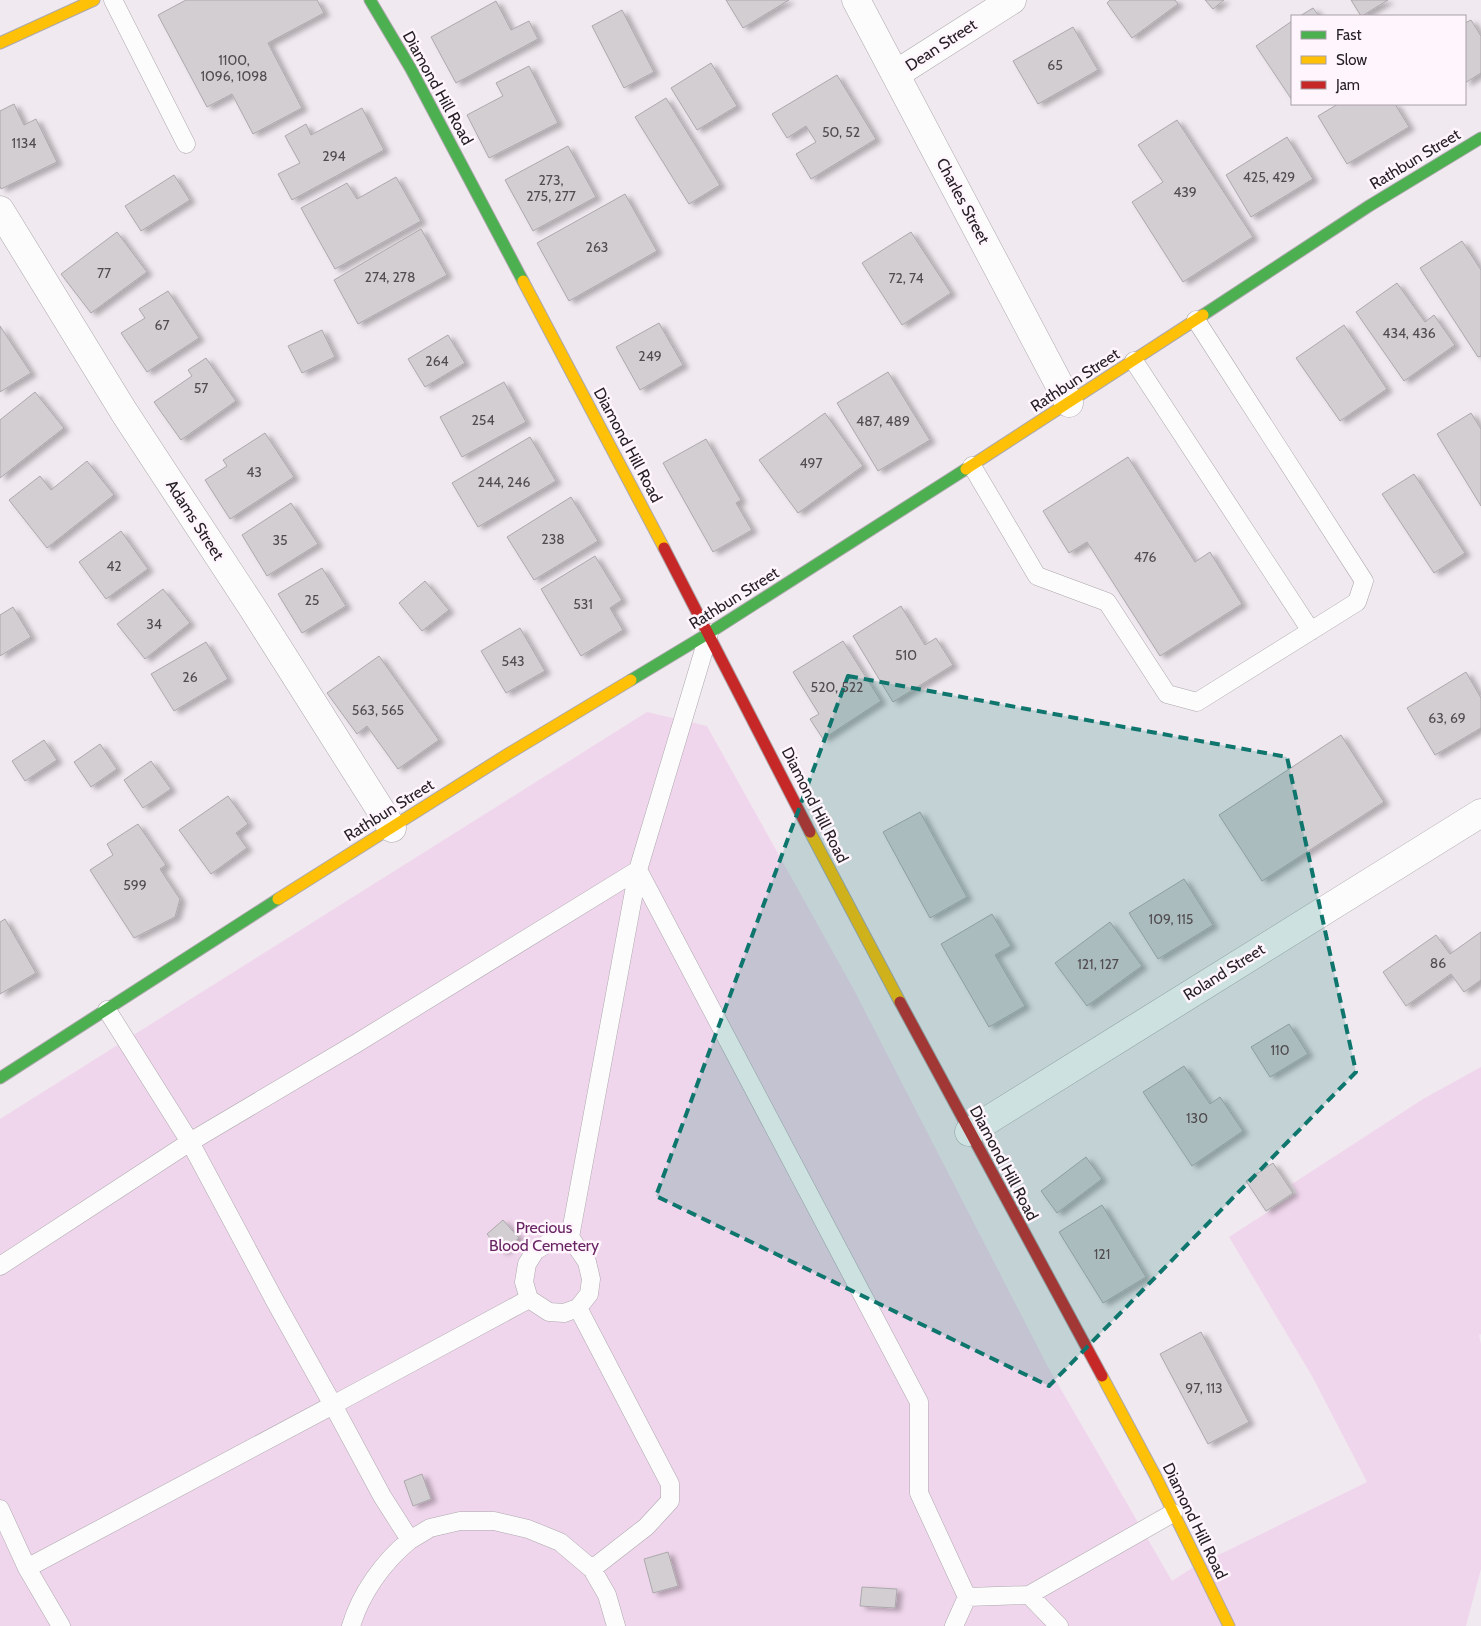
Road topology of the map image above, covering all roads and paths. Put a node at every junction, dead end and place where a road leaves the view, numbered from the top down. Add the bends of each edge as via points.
1 (94, 0) edge
2 (113, 0) edge
3 (370, 0) edge
4 (856, 0) edge
5 (1012, 0) edge
6 (0, 43) edge
7 (896, 74) junction
8 (1481, 138) edge
9 (186, 144) dead end
10 (0, 210) edge
11 (1196, 320) junction
12 (1134, 361) junction
13 (1069, 403) junction
14 (972, 466) junction
15 (1311, 631) junction
16 (709, 633) junction
17 (1481, 813) edge
18 (392, 828) junction
19 (638, 870) junction
20 (107, 1010) junction
21 (0, 1078) edge
22 (969, 1132) junction
23 (190, 1142) junction
24 (570, 1237) junction
25 (0, 1266) edge
26 (529, 1299) junction
27 (578, 1308) junction
28 (333, 1405) junction
29 (0, 1509) edge
30 (1174, 1513) junction
31 (410, 1540) junction
32 (27, 1568) junction
33 (592, 1569) junction
34 (1029, 1595) junction
35 (967, 1598) junction
36 (61, 1626) edge
37 (351, 1626) edge
38 (616, 1626) edge
39 (954, 1626) edge
40 (1059, 1626) edge
41 (1229, 1626) edge

1 - 6 street
2 - 9 lane
3 - 16 street, Diamond Hill Road via 411,69
4 - 7 street, Charles Street
5 - 7 street, Dean Street
7 - 13 street, Charles Street
8 - 11 street, Rathbun Street via 1363,210
10 - 18 street, Adams Street via 124,412
11 - 12 street, Rathbun Street
11 - 15 lane via 1364,581 1357,602
12 - 13 street, Rathbun Street
12 - 15 lane
13 - 14 street, Rathbun Street
14 - 15 lane via 1036,576 1107,602 1167,694 1197,702
14 - 16 street, Rathbun Street
16 - 18 street, Rathbun Street
16 - 19 lane
16 - 22 street, Diamond Hill Road via 848,906
17 - 22 street, Roland Street
18 - 20 street, Rathbun Street
19 - 23 lane
19 - 24 lane
19 - 35 lane via 919,1402 919,1493
20 - 21 street, Rathbun Street
20 - 23 lane
22 - 30 street, Diamond Hill Road
23 - 25 lane
23 - 28 lane
24 - 26 lane via 548,1243 535,1251 527,1264 524,1282
24 - 27 lane via 587,1262 590,1279 590,1294
26 - 27 lane via 549,1312 564,1313
26 - 28 lane
27 - 33 lane via 670,1484 670,1501 646,1526
28 - 31 lane via 382,1496
28 - 32 lane
29 - 32 lane
30 - 34 lane
30 - 41 street, Diamond Hill Road
31 - 33 lane via 430,1528 460,1522 494,1521 528,1529 560,1542
31 - 37 lane via 375,1578 356,1608
32 - 36 lane
33 - 38 lane via 607,1595
34 - 35 lane
34 - 40 lane
35 - 39 lane

